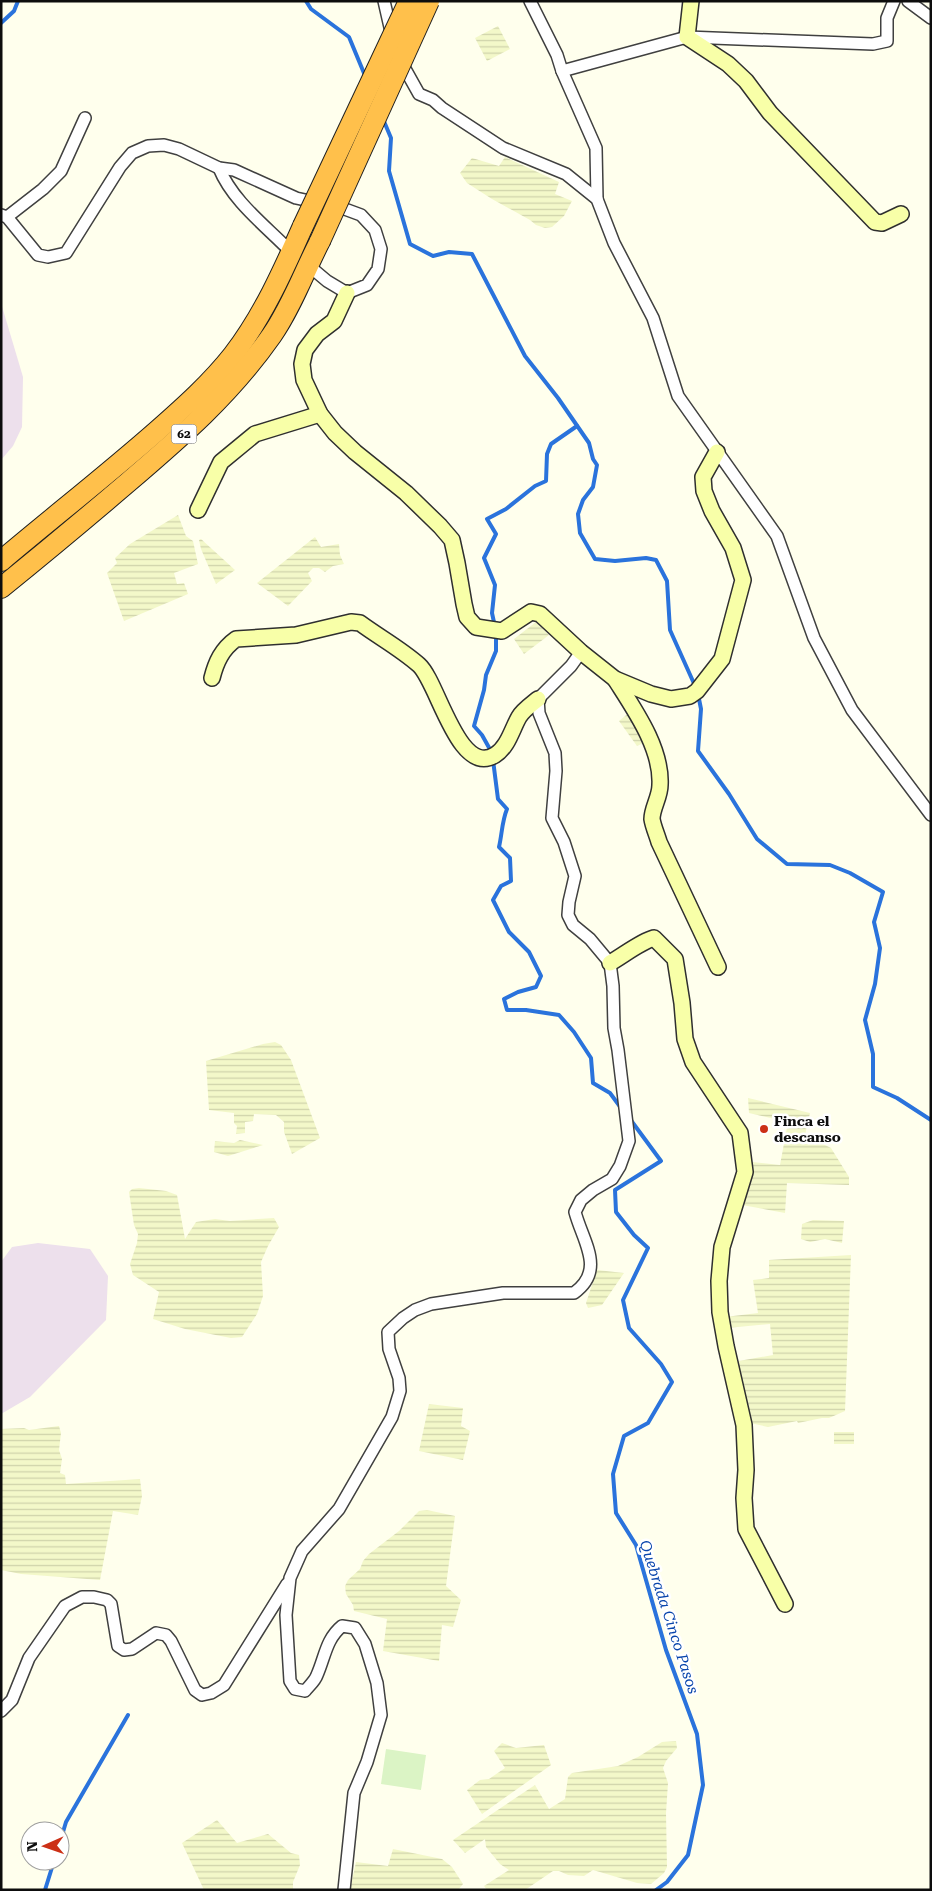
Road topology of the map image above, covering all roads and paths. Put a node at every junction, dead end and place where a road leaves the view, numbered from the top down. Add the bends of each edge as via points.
1 (384, 1) edge
2 (409, 1) edge
3 (429, 1) edge
4 (530, 1) edge
5 (691, 1) edge
6 (894, 1) edge
7 (908, 1) edge
8 (931, 18) edge
9 (687, 37) junction
10 (562, 72) junction
11 (85, 118) dead end
12 (219, 168) junction
13 (597, 199) junction
14 (901, 214) dead end
15 (4, 216) edge
16 (291, 252) junction
17 (308, 265) junction
18 (347, 293) junction
19 (320, 414) junction
20 (717, 452) junction
21 (198, 510) dead end
22 (1, 561) edge
23 (1, 588) edge
24 (581, 652) junction
25 (212, 678) dead end
26 (615, 679) junction
27 (538, 699) junction
28 (931, 815) edge
29 (610, 963) junction
30 (718, 967) dead end
31 (290, 1578) junction
32 (785, 1604) dead end
33 (1, 1711) edge
34 (344, 1890) edge

1 - 13 street via 399,60 419,94 434,100 503,148 566,174
2 - 16 highway, 62, bridge
3 - 17 highway, 62, bridge
4 - 10 street
5 - 9 street
6 - 9 street via 887,18 887,41 873,44
7 - 8 street
9 - 10 street
9 - 14 street via 728,64 746,81 770,113 875,222 882,223
10 - 13 street via 596,148
11 - 15 street via 61,171
12 - 15 street via 164,144 132,153 66,253 48,257 38,255
12 - 16 street via 233,193
12 - 18 street via 234,170 296,198 361,215 375,230 379,242 378,269 367,285
13 - 20 street via 614,243 653,318 678,396
16 - 22 highway, 62 via 252,328 207,384 132,453
17 - 18 street
17 - 23 highway, 62 via 291,305 273,334 232,387 159,456
18 - 19 street via 334,321 317,334 305,350 302,364 304,380
19 - 21 street via 255,434 221,462
19 - 24 street via 355,452 406,493 452,540 467,617 476,627 502,631 530,612 540,614
20 - 26 street via 703,477 704,491 733,548 743,580 722,659 690,696 671,699
20 - 28 street via 778,536 814,638 852,710
24 - 26 street
24 - 27 street
25 - 27 street via 228,644 236,639 296,635 350,622 360,623 420,666 429,678 459,742 480,758 493,756 502,749 520,715
26 - 30 street via 649,738 657,760 660,785 652,820 659,842
27 - 29 street via 541,719 555,753 552,818 575,876 568,915 573,926 590,939
29 - 31 street via 614,986 614,1028 629,1141 612,1179 581,1200 575,1212 590,1254 592,1270 583,1286 574,1293 503,1293 431,1304 402,1318 388,1332 400,1391 392,1417 339,1509 302,1551
29 - 32 street via 645,940 654,938 675,959 685,1039 692,1062 740,1133 745,1172 722,1247 720,1312 744,1426 746,1529
31 - 33 street via 224,1685 211,1693 202,1695 195,1690 166,1635 156,1633 132,1649 124,1650 118,1646 111,1604 101,1598 82,1597 65,1606 49,1628 29,1658 12,1700
31 - 34 street via 286,1615 290,1681 295,1689 305,1691 316,1677 328,1642 342,1626 355,1628 365,1644 377,1683 381,1715 354,1793

